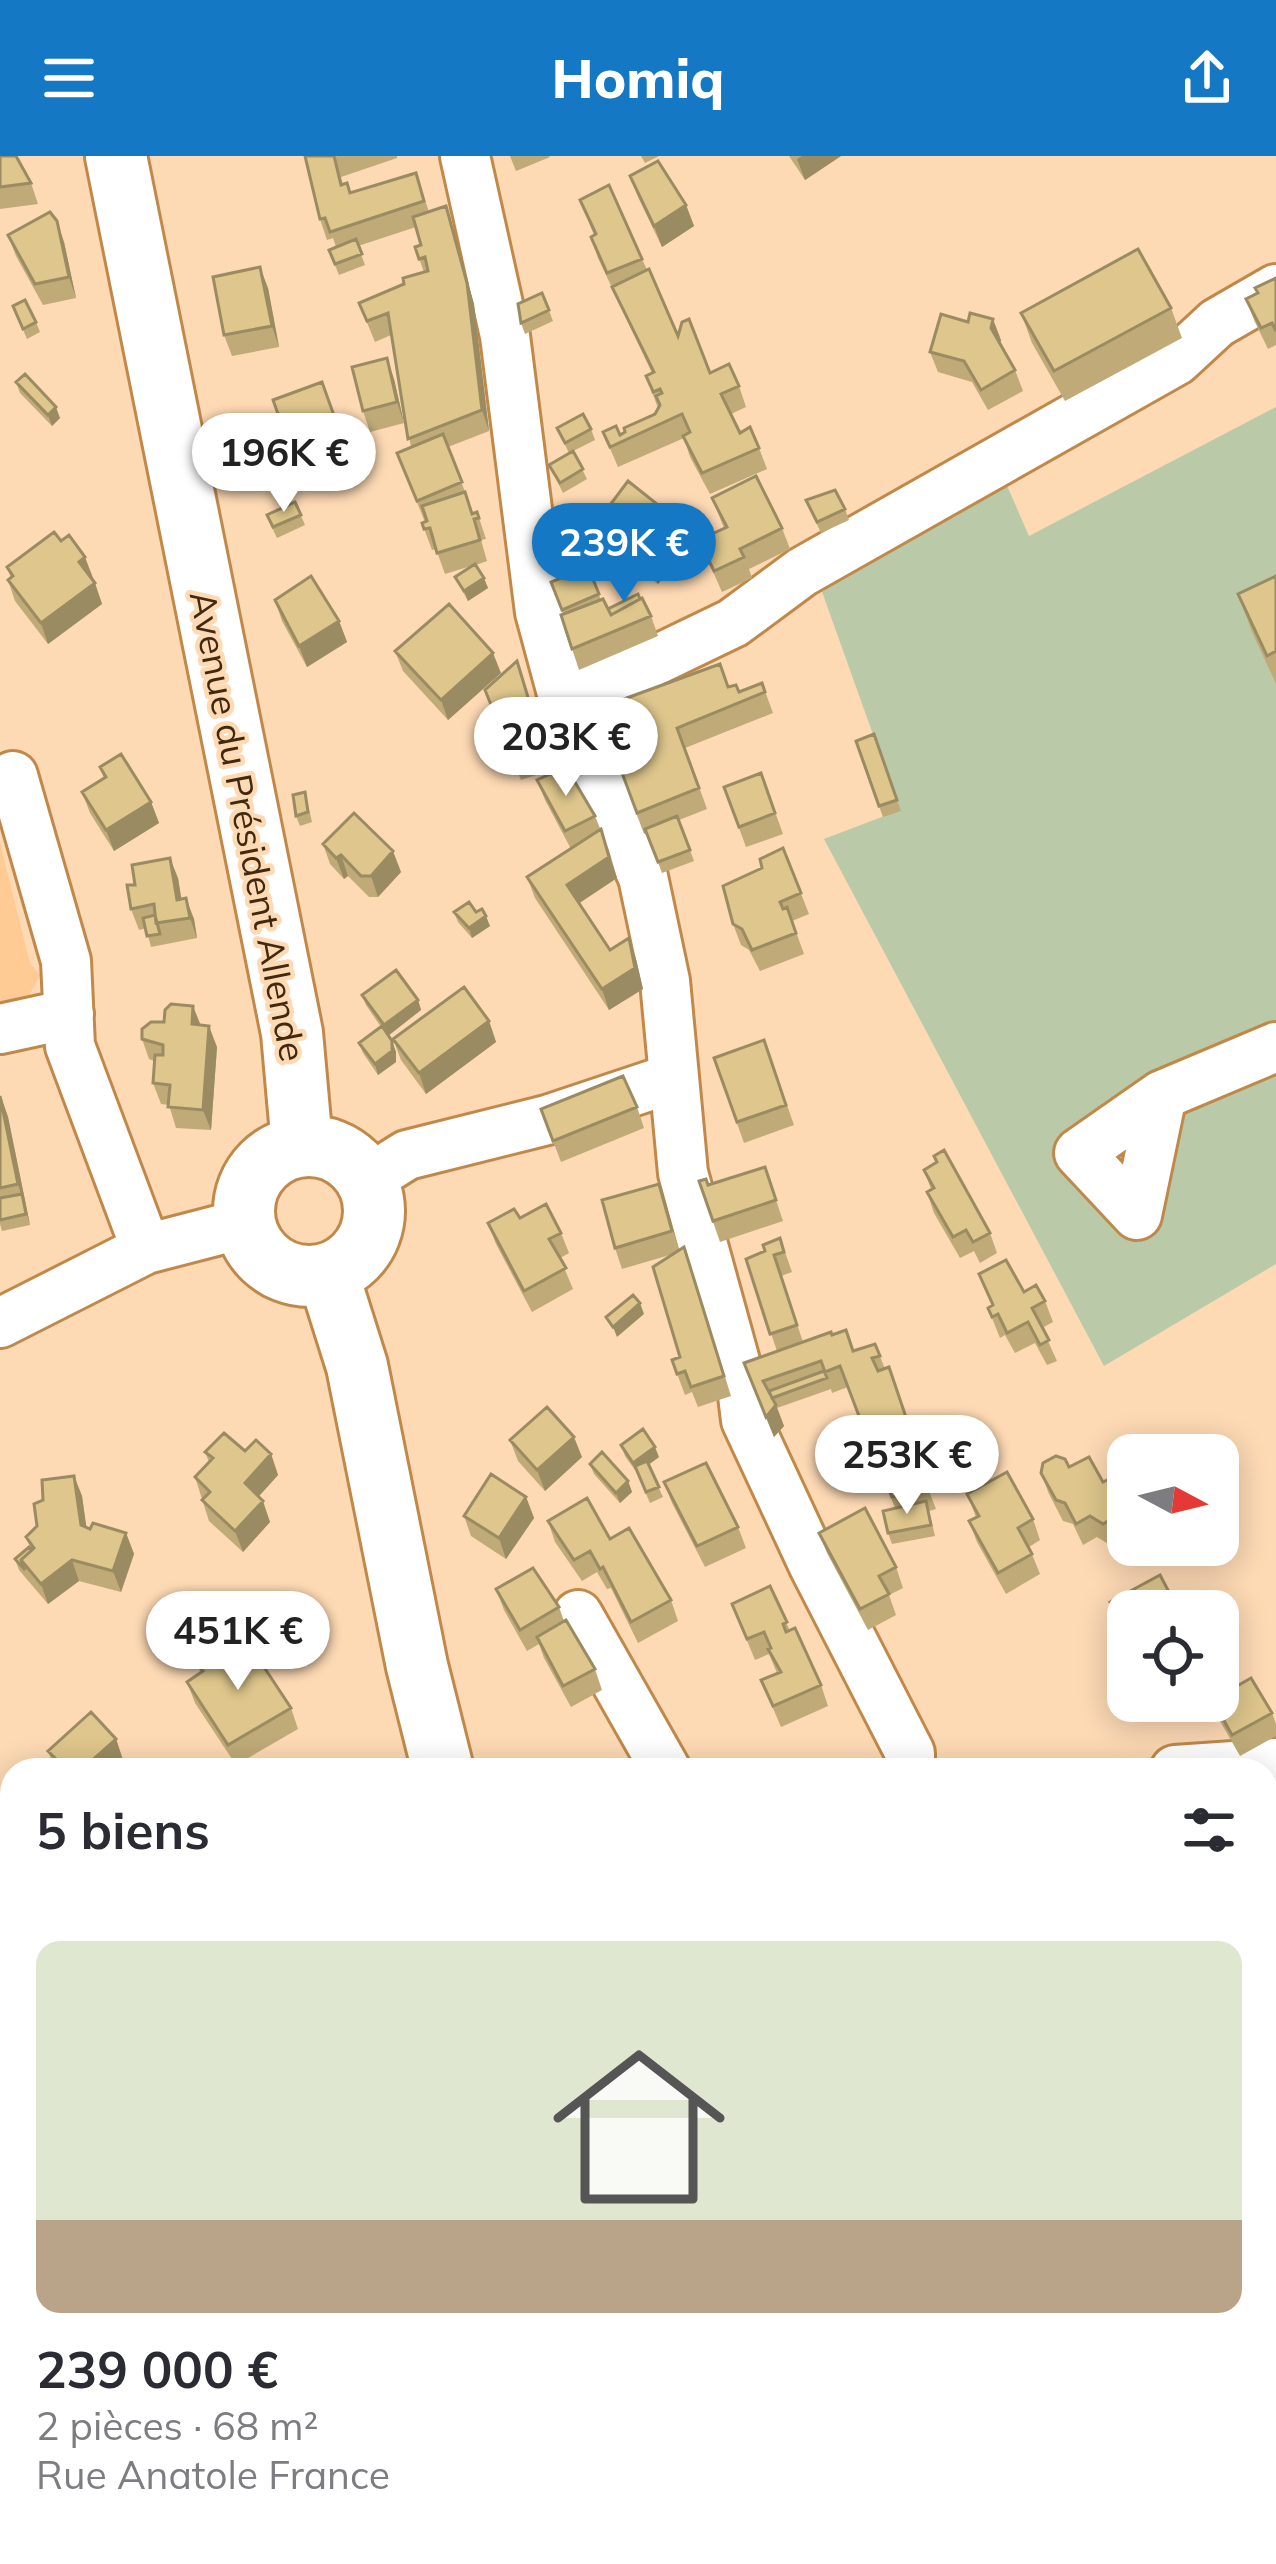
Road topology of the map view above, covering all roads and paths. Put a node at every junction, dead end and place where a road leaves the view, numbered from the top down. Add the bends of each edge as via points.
1 (116, 156) edge
2 (465, 156) edge
3 (1276, 289) edge
4 (730, 671) dead end
5 (567, 709) junction
6 (13, 776) dead end
7 (69, 1014) junction
8 (0, 1029) edge
9 (1276, 1047) edge
10 (673, 1078) junction
11 (1162, 1095) dead end
12 (302, 1145) junction
13 (368, 1180) junction
14 (246, 1222) junction
15 (146, 1249) junction
16 (328, 1274) junction
17 (0, 1323) edge
18 (578, 1615) dead end
19 (451, 1758) edge
20 (659, 1758) edge
21 (910, 1758) edge

1 - 12 main road, Avenue du Président Allende via 292,1033
2 - 5 street via 505,336 539,612
3 - 5 street via 1217,323 1177,360 822,560 733,623
4 - 5 street
5 - 10 street via 643,877 665,981
6 - 7 street via 66,961
7 - 8 street
7 - 15 street via 70,1046
9 - 11 street
10 - 13 street via 407,1154
10 - 21 street via 683,1173 746,1420
12 - 13 main road via 351,1160
12 - 14 main road via 274,1155 253,1175
13 - 16 main road via 373,1225 349,1263
14 - 15 street
14 - 16 main road via 271,1264 289,1274
15 - 17 street
16 - 19 main road via 357,1366 417,1666
18 - 20 street

